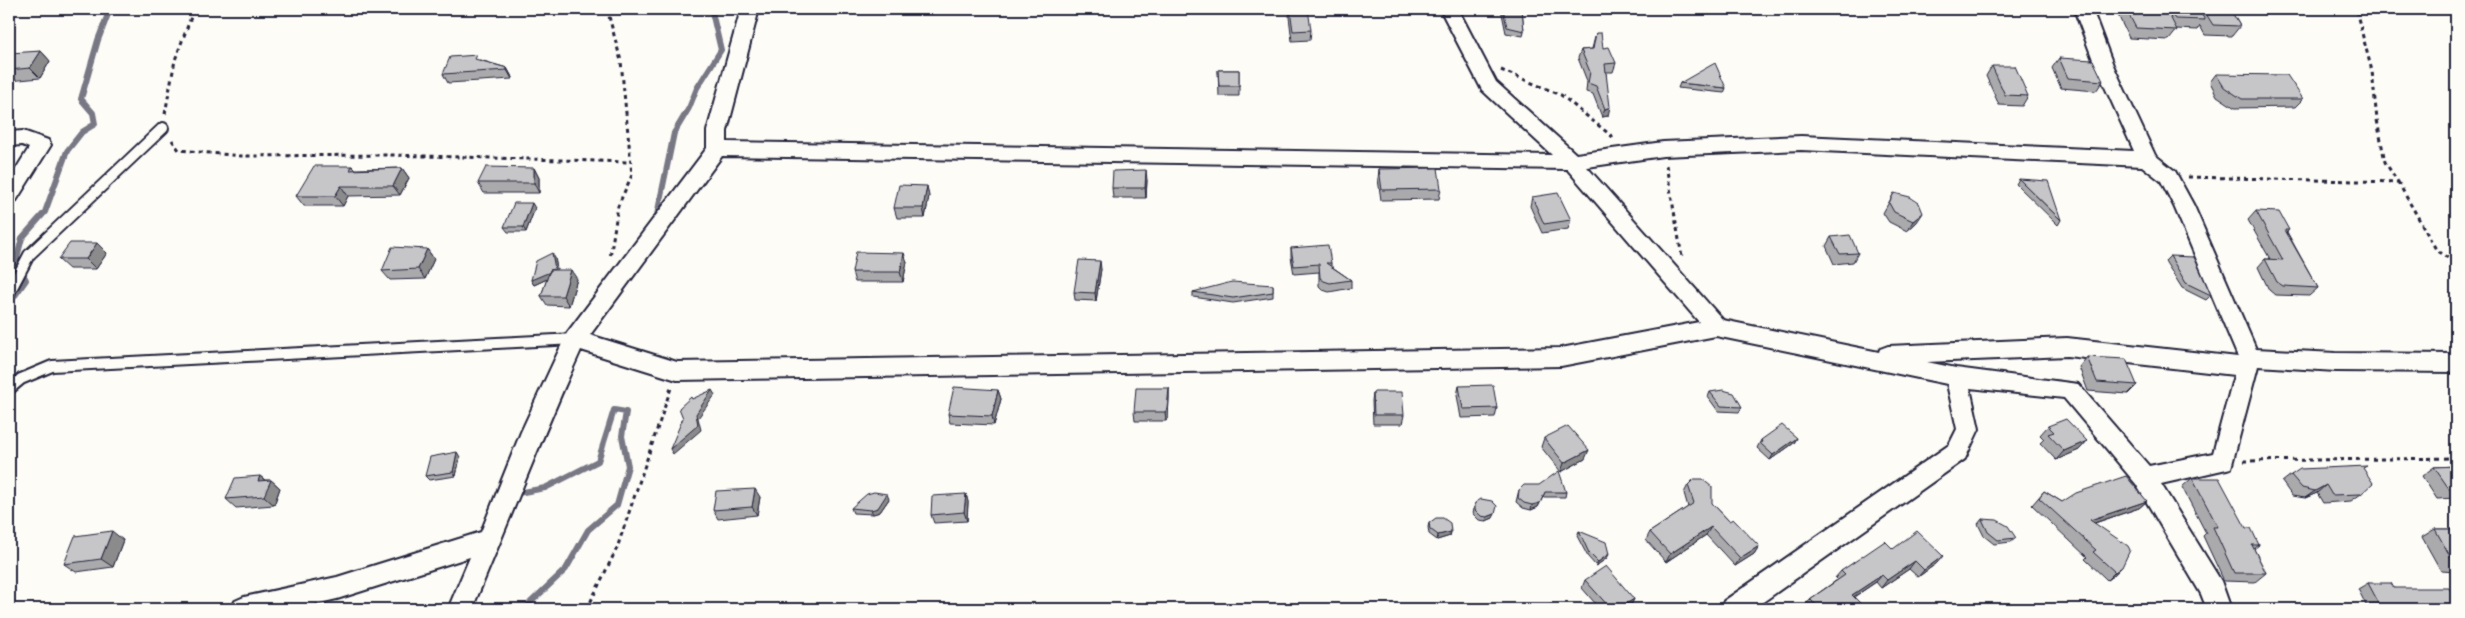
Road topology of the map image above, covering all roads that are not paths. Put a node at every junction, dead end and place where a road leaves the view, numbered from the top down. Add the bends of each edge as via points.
1 (750, 9) edge
2 (1449, 9) edge
3 (2083, 9) edge
4 (163, 128) road end
5 (9, 139) edge
6 (717, 149) junction
7 (2147, 159) junction
8 (1572, 162) junction
9 (9, 196) edge
10 (9, 293) edge
11 (1716, 327) junction
12 (575, 339) junction
13 (1855, 356) junction
14 (2247, 362) junction
15 (2456, 363) edge
16 (1956, 377) junction
17 (9, 388) edge
18 (2144, 477) junction
19 (490, 540) junction
20 (2212, 606) edge
21 (244, 609) edge
22 (460, 609) edge
23 (1733, 609) edge

1 - 6 street via 717,131
2 - 8 street via 1489,86
3 - 7 street via 2104,65
4 - 10 lane via 29,255
5 - 9 street via 23,138 41,145
6 - 8 street
6 - 12 street
7 - 8 street via 1801,143 1663,149
7 - 14 street via 2168,176 2184,206
8 - 11 street
11 - 12 street via 1561,357 677,371
11 - 13 street
12 - 17 lane via 52,366 20,379
12 - 19 street via 532,432
13 - 14 street via 2066,347
13 - 16 street
14 - 15 street
14 - 18 street via 2223,461
16 - 18 street via 2070,390
16 - 23 street via 1968,429 1957,452
18 - 20 street via 2212,589
19 - 21 street via 337,588
19 - 22 street

